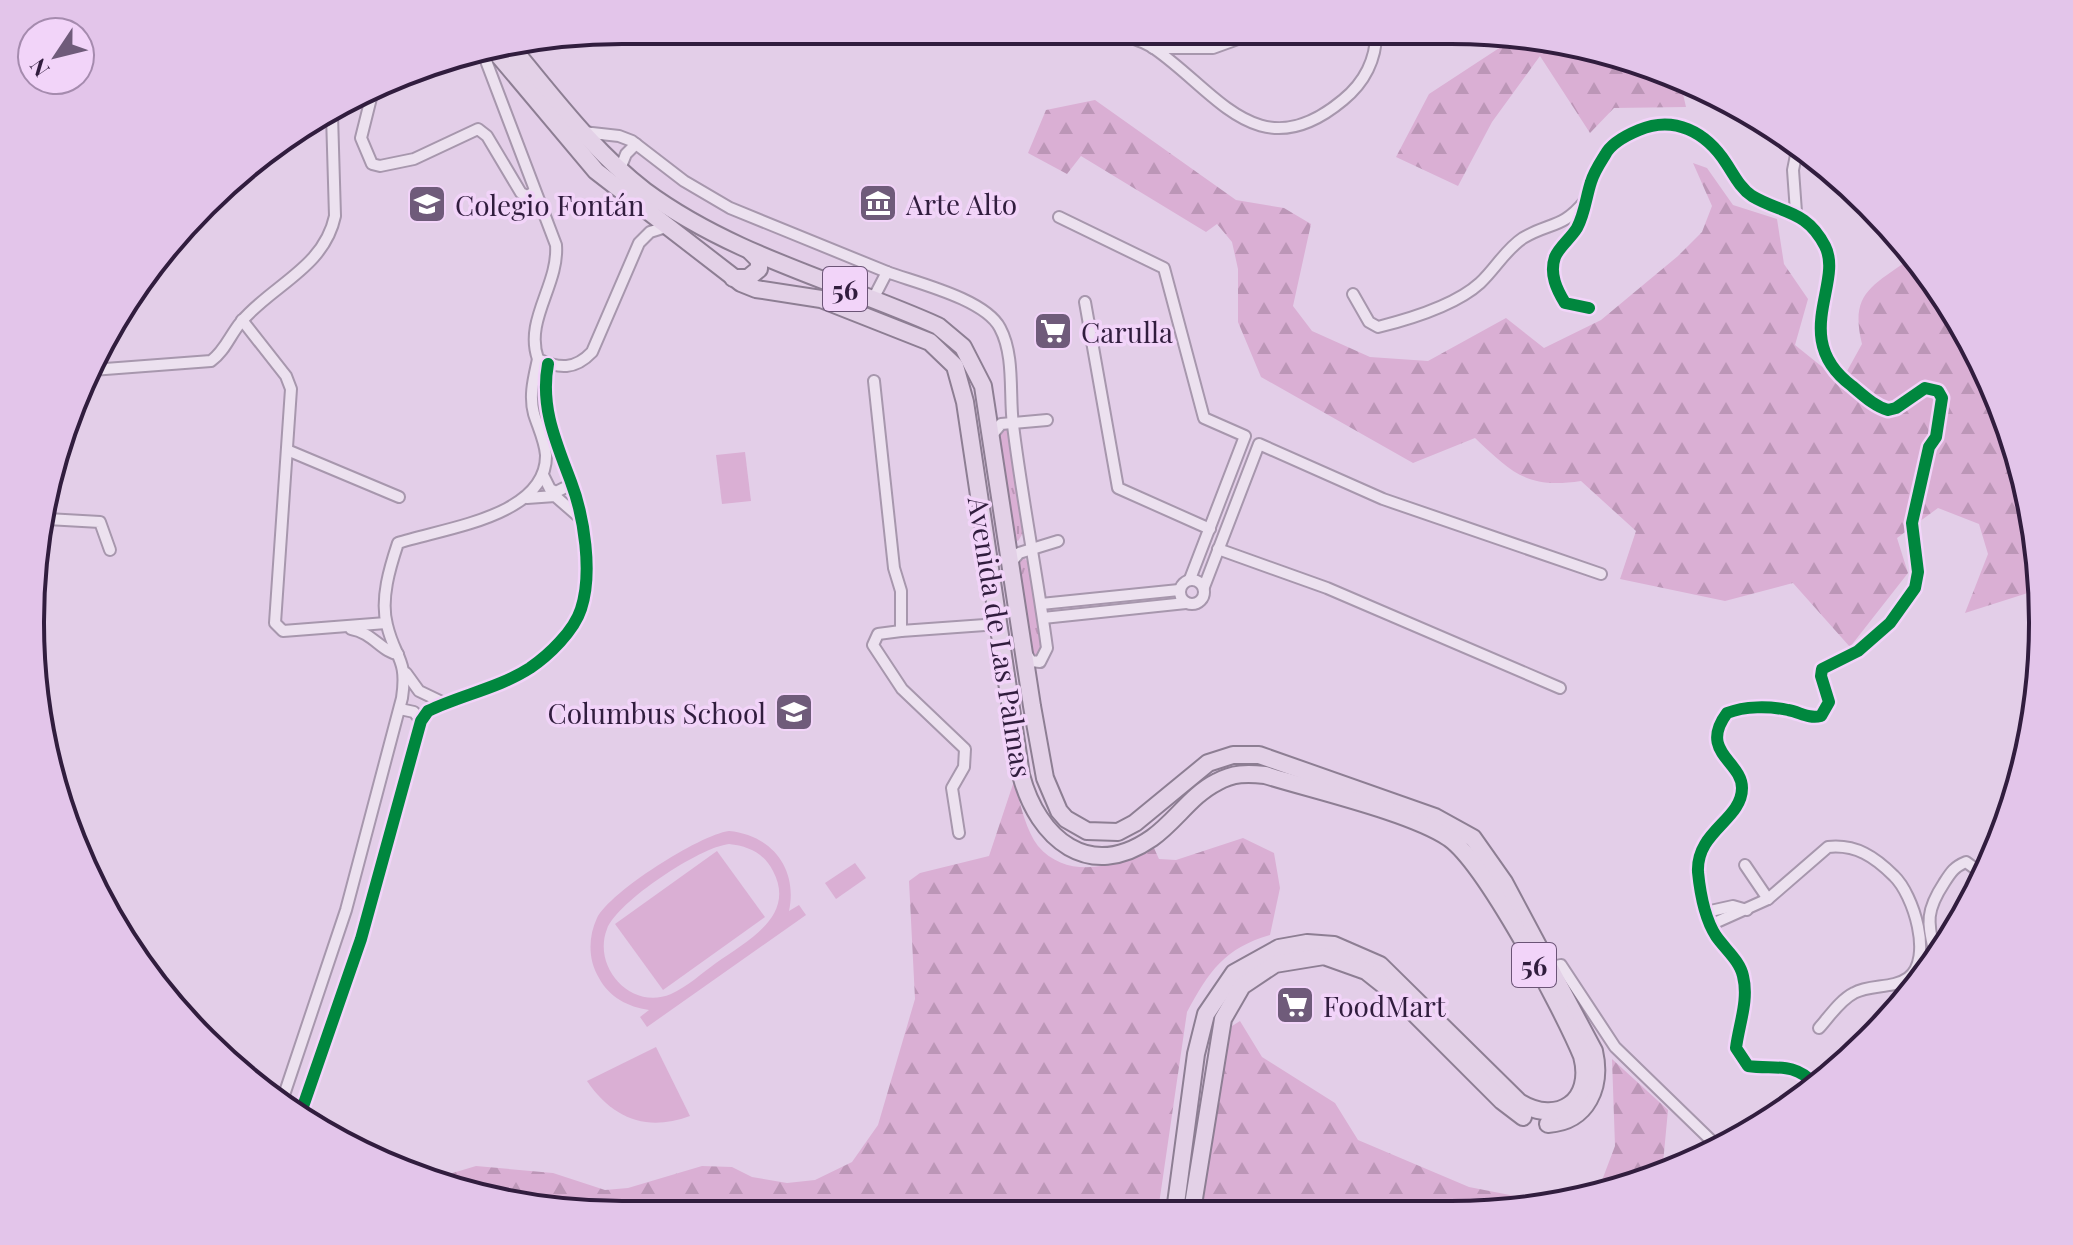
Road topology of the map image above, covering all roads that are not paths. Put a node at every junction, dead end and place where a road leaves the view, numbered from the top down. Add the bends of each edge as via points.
1 (1144, 44) edge
2 (1225, 44) edge
3 (1374, 44) edge
4 (1153, 48) junction
5 (1197, 49) junction
6 (517, 54) edge
7 (500, 57) edge
8 (486, 61) edge
9 (1187, 76) junction
10 (370, 103) edge
11 (332, 122) edge
12 (583, 132) junction
13 (636, 144) junction
14 (1795, 158) edge
15 (620, 169) junction
16 (534, 192) junction
17 (1588, 196) junction
18 (1796, 212) junction
19 (1059, 217) dead end
20 (666, 227) junction
21 (751, 252) junction
22 (887, 272) junction
23 (733, 278) junction
24 (1353, 294) dead end
25 (872, 301) junction
26 (1085, 302) dead end
27 (1589, 308) dead end
28 (242, 320) junction
29 (543, 362) junction
30 (103, 369) edge
31 (874, 381) dead end
32 (1047, 420) dead end
33 (1013, 423) junction
34 (991, 441) junction
35 (287, 450) junction
36 (543, 475) junction
37 (572, 484) junction
38 (399, 497) dead end
39 (519, 502) junction
40 (580, 517) junction
41 (53, 519) edge
42 (1210, 529) junction
43 (1005, 538) junction
44 (1057, 539) dead end
45 (1032, 546) junction
46 (1218, 549) junction
47 (110, 550) dead end
48 (1009, 566) junction
49 (1601, 574) dead end
50 (1190, 579) junction
51 (1204, 587) junction
52 (1179, 590) junction
53 (1186, 603) junction
54 (1041, 604) junction
55 (1043, 618) junction
56 (386, 623) junction
57 (999, 624) junction
58 (337, 628) junction
59 (901, 631) junction
60 (1021, 642) junction
61 (398, 654) junction
62 (406, 673) junction
63 (1560, 688) dead end
64 (444, 703) junction
65 (400, 709) junction
66 (421, 721) junction
67 (959, 833) dead end
68 (1745, 865) dead end
69 (1974, 868) edge
70 (1768, 899) junction
71 (1747, 910) junction
72 (1706, 912) junction
73 (1710, 925) junction
74 (1933, 943) edge
75 (1551, 967) junction
76 (1915, 967) edge
77 (1910, 974) edge
78 (1819, 1028) dead end
79 (1806, 1078) edge
80 (285, 1092) edge
81 (303, 1105) edge
82 (1710, 1139) edge
83 (1176, 1201) edge
84 (1193, 1201) edge

1 - 4 street
2 - 5 street
3 - 9 street via 1369,68 1356,89 1324,114 1288,127 1240,119
4 - 5 street
4 - 9 street
5 - 9 street via 1183,63
6 - 12 main road, Avenida de Las Palmas / 56
7 - 20 main road, Avenida de Las Palmas / 56 via 596,171
8 - 16 street
10 - 16 street via 361,138 372,164 414,159 478,129 521,193
11 - 28 street via 332,230 304,269
12 - 13 street via 619,136
12 - 15 main road, Avenida de Las Palmas / 56
13 - 15 street
13 - 22 street via 730,208
14 - 18 street
15 - 21 main road, Avenida de Las Palmas / 56 via 673,211
16 - 29 street via 553,234 557,261 536,326 534,348
17 - 18 street via 1608,149 1658,123 1692,129 1712,144 1740,186
17 - 24 street via 1573,215 1508,249 1480,283 1448,302 1378,327 1369,322
17 - 27 street via 1576,230 1556,255 1554,279 1565,303
18 - 72 street via 1828,253 1820,326 1839,377 1880,408 1896,408 1925,388 1938,391 1943,409 1912,523 1918,572 1904,607 1858,651 1822,669 1829,702 1821,716 1743,708 1722,720 1719,748 1740,778 1742,790 1738,804 1699,854
19 - 42 street via 1164,268 1204,418 1245,436
20 - 23 main road, Avenida de Las Palmas / 56
20 - 29 street via 639,243 592,352 574,365 556,368
21 - 23 main road via 759,269 748,278
21 - 25 main road, Avenida de Las Palmas / 56
22 - 25 street
22 - 33 street via 991,317 1008,356
23 - 57 main road, Avenida de Las Palmas / 56 via 756,289 821,299 916,336 944,352 955,366
25 - 34 main road, Avenida de Las Palmas / 56 via 938,326 963,347 983,386
26 - 42 street via 1118,488
28 - 30 street via 222,354 211,361
28 - 35 street via 290,384
29 - 36 street via 531,392 546,455
29 - 37 street via 546,410
31 - 59 street via 894,568 901,591
32 - 33 street
33 - 34 street via 997,426
33 - 45 street
34 - 43 main road, Avenida de Las Palmas / 56
35 - 38 street
35 - 58 street via 275,623 283,631
36 - 37 street via 556,492
36 - 39 street
37 - 40 street
39 - 40 street via 555,496
39 - 56 street via 497,516 398,543 388,576
40 - 64 street via 585,586 573,624 530,668
41 - 47 street via 100,522
42 - 50 street
43 - 45 street
43 - 48 main road, Avenida de Las Palmas / 56
44 - 45 street
45 - 48 street
45 - 54 street
46 - 49 street via 1259,444 1383,499
46 - 51 street
46 - 63 street via 1327,588
48 - 60 main road, Avenida de Las Palmas / 56
50 - 51 street
50 - 52 street
51 - 53 street via 1200,601
52 - 53 street
52 - 54 street
53 - 55 street
54 - 55 street
55 - 60 street via 1045,659 1031,661
56 - 58 street
56 - 61 street
57 - 59 street
57 - 83 main road, Avenida de Las Palmas / 56 via 1026,795 1038,819 1058,840 1092,855 1127,852 1162,830 1206,788 1244,773 1416,823 1448,837 1473,860 1582,1056 1582,1092 1558,1112 1541,1113 1519,1102 1395,977 1367,957 1320,943 1263,954 1227,980 1206,1014
58 - 61 street via 364,632
59 - 67 street via 878,634 873,645 902,689 965,749 964,767 952,788
60 - 75 main road, Avenida de Las Palmas / 56 via 1049,790 1059,811 1074,824 1087,831 1118,832 1208,763 1233,755 1259,755 1435,817 1466,833 1493,863
61 - 62 street
62 - 64 street via 419,691
62 - 65 street
64 - 66 street
65 - 66 street via 414,712
65 - 80 street via 346,910
66 - 81 street via 361,939
68 - 70 street
69 - 74 street via 1966,862 1955,866 1931,903 1927,914
70 - 71 street
70 - 76 street via 1828,847 1866,853 1909,893 1918,930
71 - 72 street via 1733,906
71 - 73 street
72 - 73 street
73 - 79 street via 1742,972 1746,989 1736,1048 1740,1059 1748,1066 1777,1064
75 - 82 street via 1561,965 1615,1047
75 - 84 main road, Avenida de Las Palmas / 56 via 1594,1051 1597,1076 1593,1095 1580,1111 1543,1124 1502,1101 1366,971 1336,958 1314,956 1264,969 1234,996 1217,1035
77 - 78 street via 1899,982 1854,992

